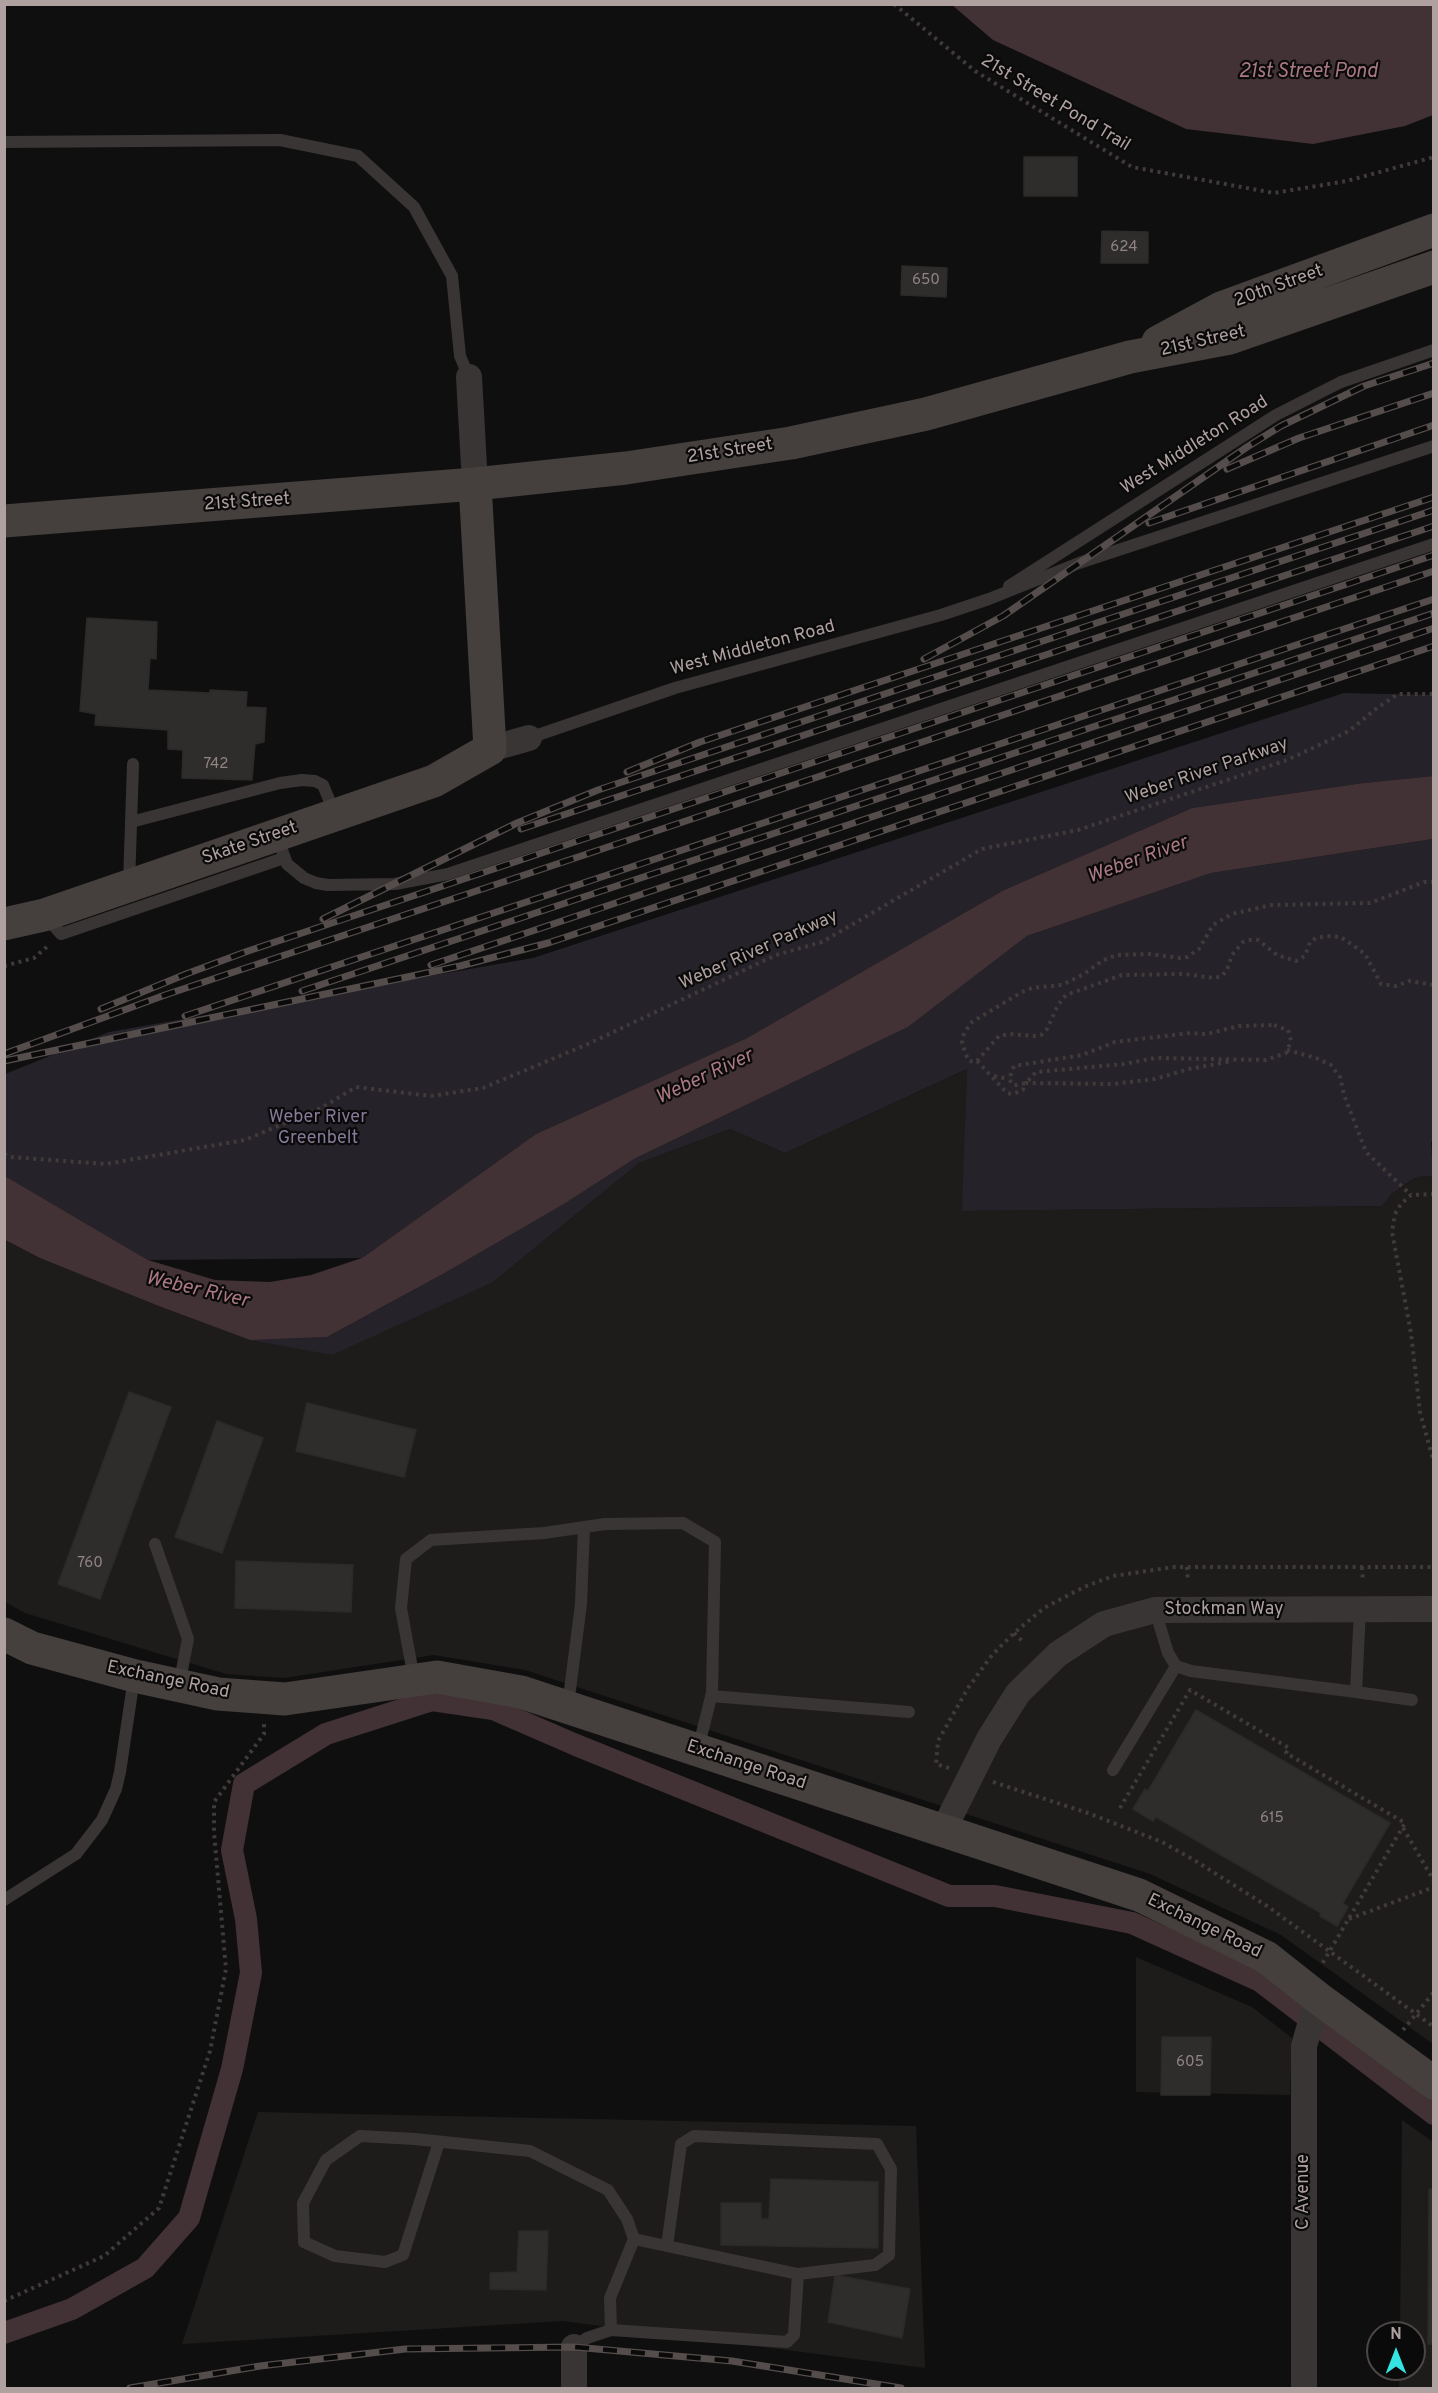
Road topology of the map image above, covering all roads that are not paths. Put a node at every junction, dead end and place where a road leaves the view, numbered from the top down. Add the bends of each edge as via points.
1 (4, 142) edge
2 (1434, 230) edge
3 (1434, 267) edge
4 (1434, 350) edge
5 (1130, 357) junction
6 (469, 377) joint
7 (1434, 446) edge
8 (475, 484) junction
9 (4, 521) edge
10 (1434, 544) edge
11 (989, 599) junction
12 (529, 738) joint
13 (490, 749) junction
14 (134, 764) dead end
15 (335, 815) junction
16 (131, 822) junction
17 (280, 846) junction
18 (129, 885) junction
19 (4, 924) edge
20 (53, 924) junction
21 (584, 1527) junction
22 (155, 1544) dead end
23 (1360, 1609) junction
24 (1434, 1609) edge
25 (1155, 1610) junction
26 (4, 1634) edge
27 (1176, 1666) junction
28 (135, 1676) junction
29 (414, 1680) junction
30 (178, 1687) junction
31 (1356, 1692) junction
32 (711, 1696) junction
33 (1412, 1700) dead end
34 (567, 1707) junction
35 (909, 1712) dead end
36 (698, 1750) junction
37 (1113, 1770) dead end
38 (943, 1831) junction
39 (4, 1900) edge
40 (1318, 1998) junction
41 (1434, 2083) edge
42 (439, 2142) junction
43 (634, 2239) junction
44 (667, 2246) junction
45 (798, 2274) junction
46 (610, 2330) junction
47 (574, 2347) joint
48 (574, 2388) edge
49 (1304, 2388) edge

1 - 6 lane via 280,140 358,156 414,207 452,276 460,356
2 - 5 street, 20th Street via 1221,308
3 - 5 street, 21st Street via 1230,338
4 - 11 lane, West Middleton Road via 1341,382 1276,415
5 - 8 street, 21st Street via 926,414 791,443 626,468
6 - 8 street
7 - 11 lane, West Middleton Road via 1079,563
8 - 9 street, 21st Street
8 - 13 street
10 - 17 lane via 448,874 395,884 328,885 295,872
11 - 12 lane, West Middleton Road via 892,630 675,688
12 - 13 street, Skate Street
13 - 15 street, Skate Street via 434,781
14 - 16 lane
15 - 16 lane via 323,785 302,780
15 - 17 street, Skate Street
16 - 18 lane
17 - 18 street, Skate Street
17 - 20 lane
18 - 20 street, Skate Street
19 - 20 street, Skate Street
21 - 29 lane via 431,1540 406,1559 400,1608
21 - 32 lane via 683,1523 715,1542
21 - 34 lane via 581,1604
22 - 30 lane via 188,1639
23 - 24 street, Stockman Way
23 - 25 street, Stockman Way
23 - 31 lane
25 - 27 lane
25 - 38 street, Stockman Way via 1104,1624 1058,1654 1018,1693 989,1739
26 - 28 street, Exchange Road via 32,1648
27 - 31 lane
27 - 37 lane
28 - 30 street, Exchange Road
28 - 39 lane via 120,1772 102,1820 76,1854
29 - 30 street, Exchange Road via 285,1699
29 - 34 street, Exchange Road via 437,1677 521,1692
31 - 33 lane
32 - 35 lane
32 - 36 lane
34 - 36 street, Exchange Road
36 - 38 street, Exchange Road
38 - 40 street, Exchange Road via 1139,1895 1266,1957
40 - 41 street, Exchange Road
40 - 49 street, C Avenue via 1304,2046
42 - 42 lane via 403,2255 385,2262 335,2256 304,2242 303,2203 326,2160 360,2136
42 - 43 lane via 530,2151 608,2190 627,2219
43 - 44 lane
43 - 46 lane via 610,2298
44 - 45 lane
44 - 45 lane via 681,2144 694,2136 877,2144 891,2169 889,2255 875,2265
45 - 46 lane via 794,2334 787,2342
46 - 47 lane
47 - 48 street

